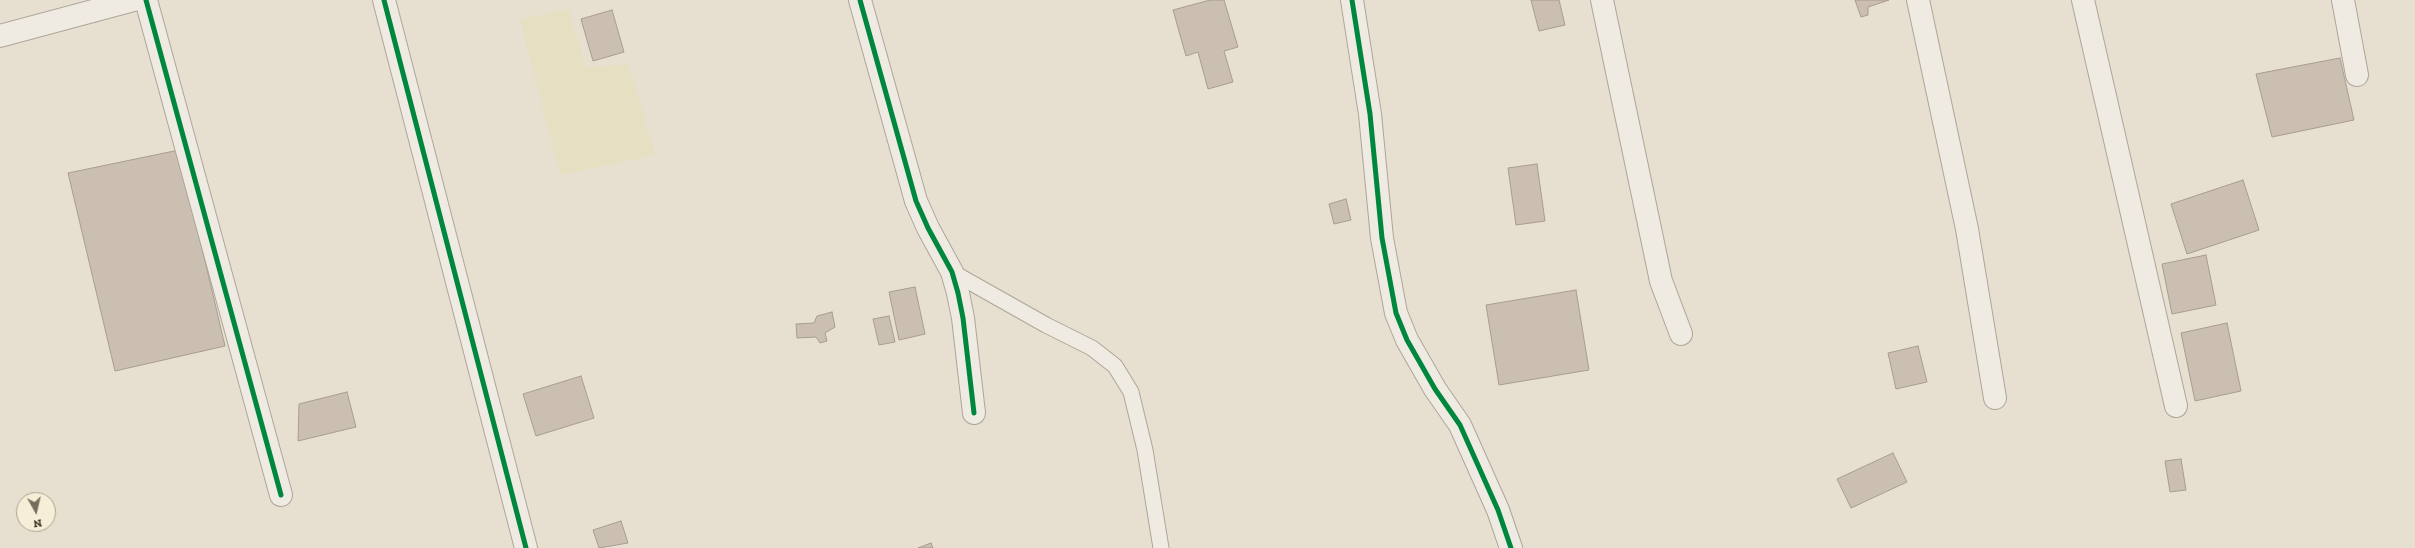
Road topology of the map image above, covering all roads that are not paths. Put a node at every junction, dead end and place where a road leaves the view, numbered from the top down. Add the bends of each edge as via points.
1 (134, 0) edge
2 (146, 0) edge
3 (384, 0) edge
4 (860, 0) edge
5 (1352, 0) edge
6 (1602, 0) edge
7 (1918, 0) edge
8 (2083, 0) edge
9 (2343, 0) edge
10 (0, 36) edge
11 (2357, 75) dead end
12 (952, 272) junction
13 (1681, 334) dead end
14 (1996, 398) dead end
15 (2176, 406) dead end
16 (974, 413) dead end
17 (281, 495) dead end
18 (526, 548) edge
19 (1161, 548) edge
20 (1511, 548) edge

1 - 10 street
2 - 17 street
3 - 18 street
4 - 12 street via 916,201
5 - 20 street via 1370,114 1382,238 1396,313 1407,340 1435,389 1460,425 1498,510
6 - 13 street via 1661,281
7 - 14 street via 1967,229
8 - 15 street
9 - 11 street
12 - 16 street via 963,318
12 - 19 lane via 1092,348 1115,366 1132,392 1145,450

